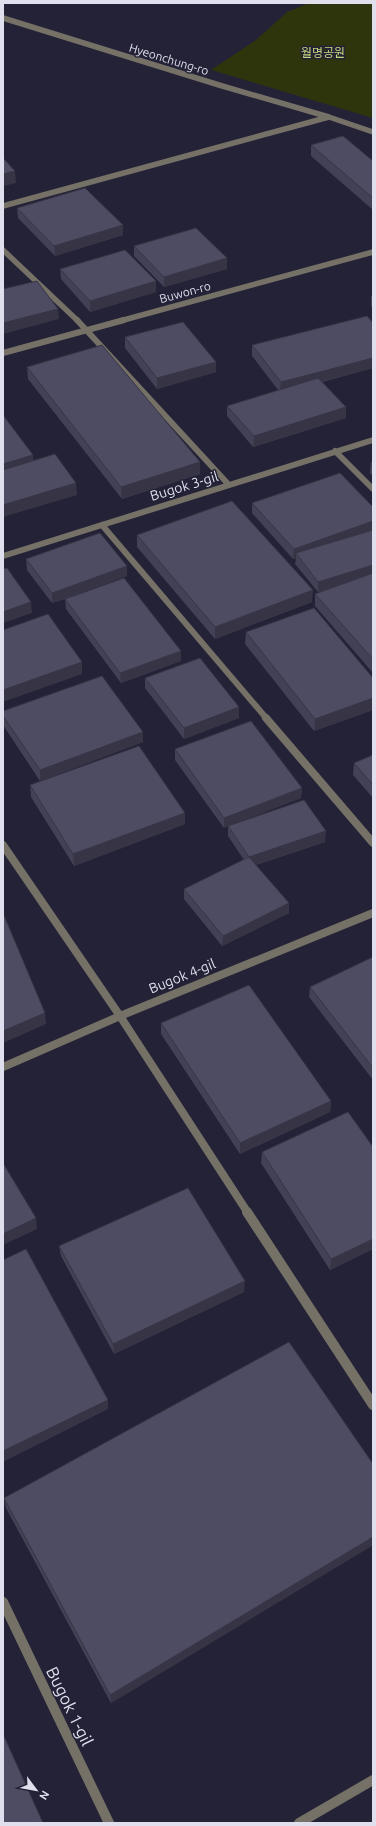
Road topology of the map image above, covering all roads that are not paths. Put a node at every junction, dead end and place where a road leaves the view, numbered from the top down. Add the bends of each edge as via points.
1 (3, 18) edge
2 (330, 117) junction
3 (373, 132) edge
4 (3, 206) edge
5 (3, 250) edge
6 (373, 252) edge
7 (88, 330) junction
8 (3, 353) edge
9 (373, 440) edge
10 (336, 451) junction
11 (229, 485) junction
12 (373, 488) edge
13 (102, 524) junction
14 (3, 556) edge
15 (373, 843) edge
16 (3, 845) edge
17 (373, 913) edge
18 (120, 1016) junction
19 (3, 1067) edge
20 (373, 1405) edge
21 (3, 1602) edge
22 (373, 1780) edge
23 (109, 1823) edge
24 (299, 1823) edge

1 - 2 street, Hyeonchung-ro
2 - 3 street, Hyeonchung-ro
2 - 4 street
5 - 7 street
6 - 7 street, Buwon-ro
7 - 8 street, Buwon-ro
7 - 11 street
9 - 10 street, Bugok 3-gil
10 - 11 street, Bugok 3-gil
10 - 12 street
11 - 13 street, Bugok 3-gil
13 - 14 street, Bugok 3-gil
13 - 15 street
16 - 18 street
17 - 18 street, Bugok 4-gil
18 - 19 street, Bugok 4-gil
18 - 20 street
21 - 23 street, Bugok 1-gil
22 - 24 street

